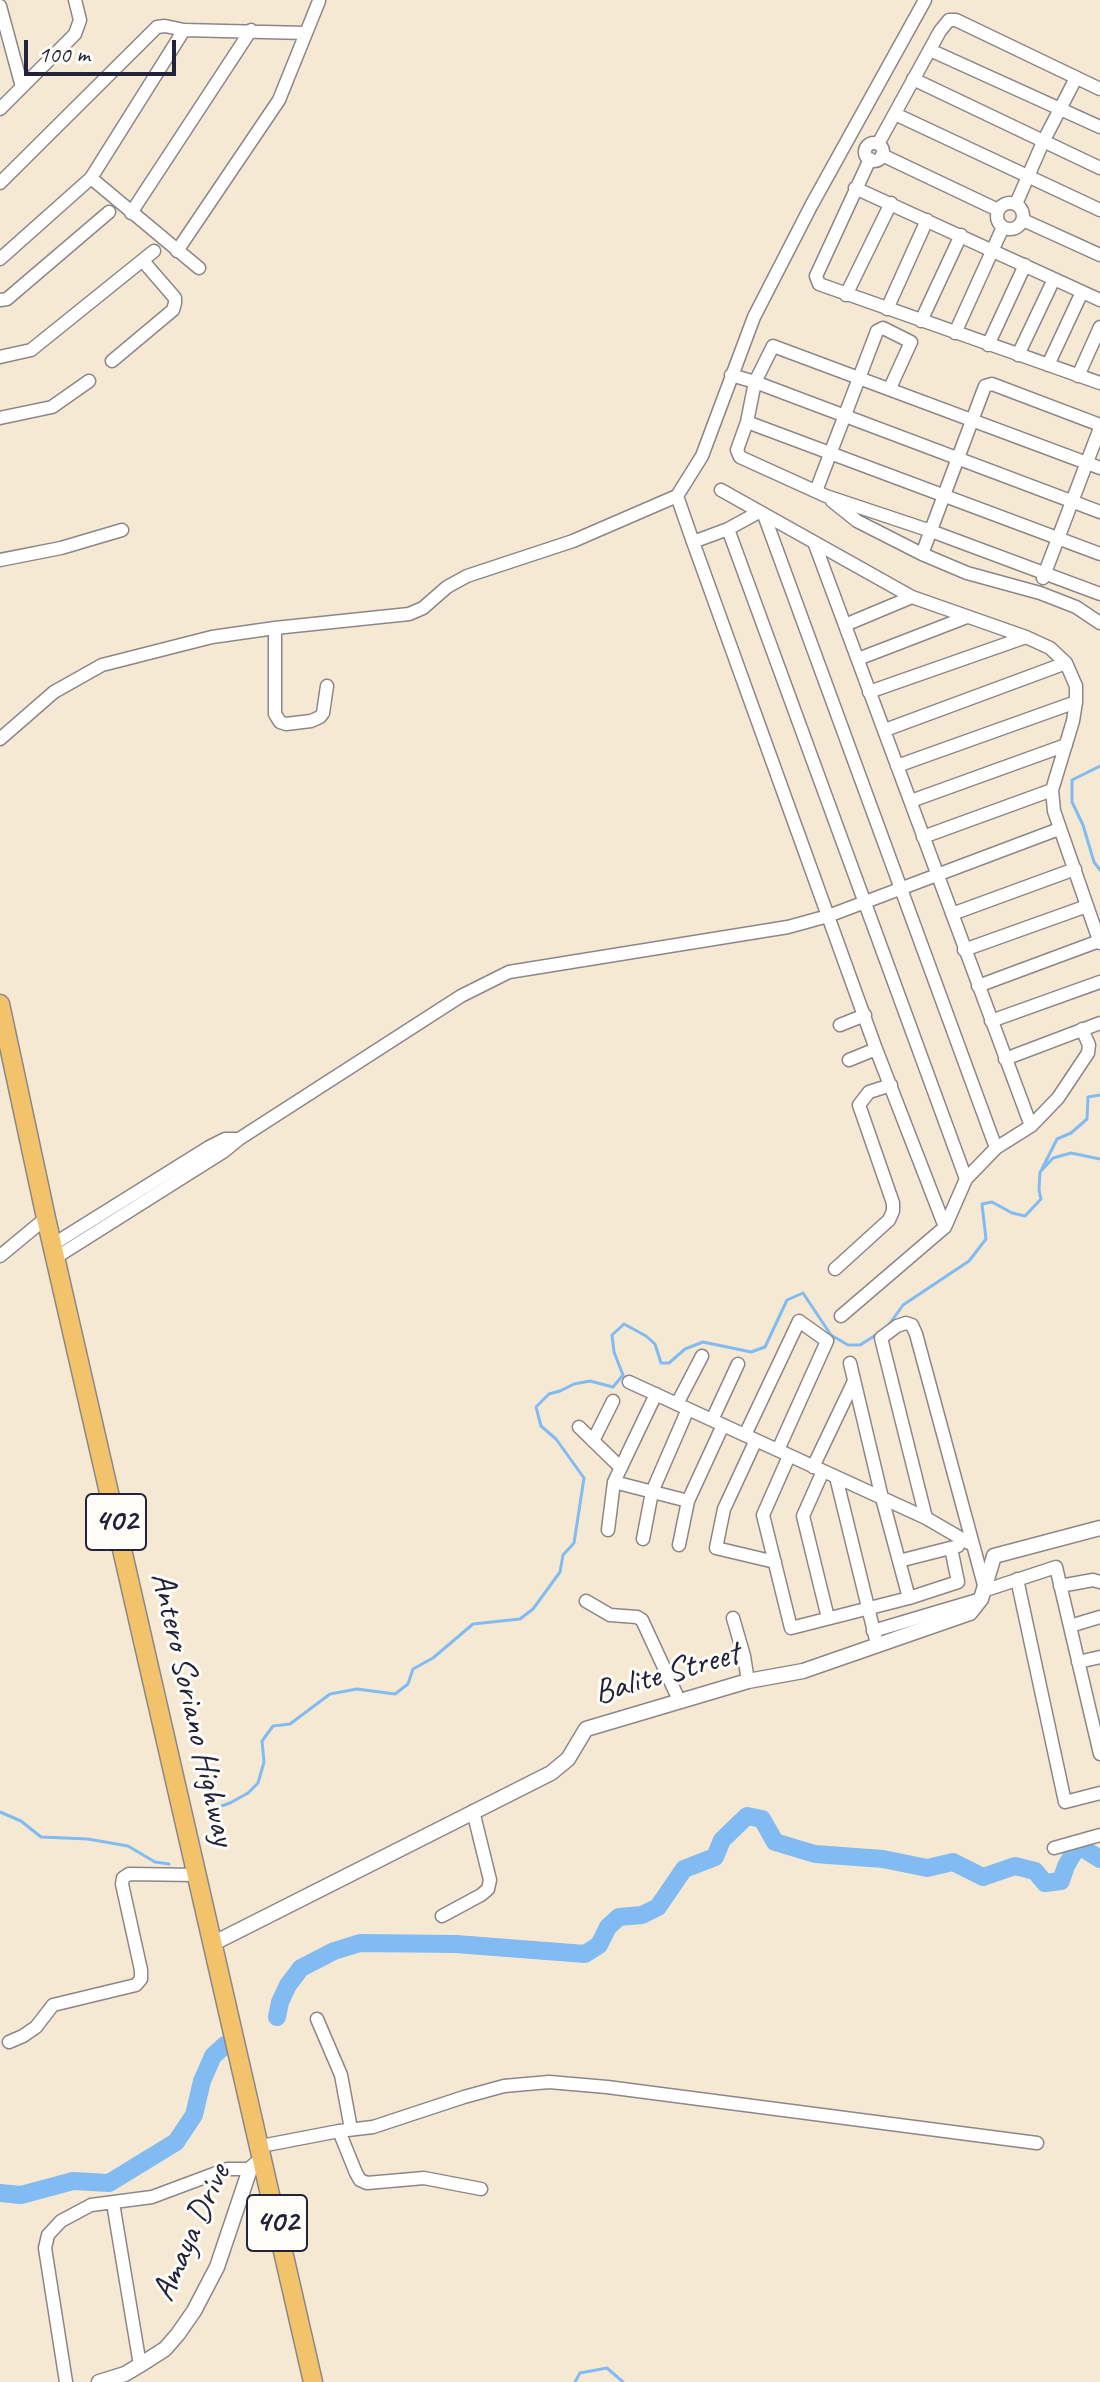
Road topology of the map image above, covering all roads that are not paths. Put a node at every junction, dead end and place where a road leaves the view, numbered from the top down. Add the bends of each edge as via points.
1 (75, 0) edge
2 (925, 0) edge
3 (319, 1) edge
4 (0, 6) edge
5 (184, 30) junction
6 (251, 30) junction
7 (305, 33) junction
8 (930, 50) junction
9 (1076, 78) junction
10 (913, 79) junction
11 (22, 87) junction
12 (1100, 89) edge
13 (1059, 108) junction
14 (0, 109) edge
15 (895, 114) junction
16 (1100, 127) edge
17 (853, 134) junction
18 (1043, 142) junction
19 (846, 146) junction
20 (873, 151) junction
21 (1100, 168) edge
22 (91, 178) junction
23 (1027, 178) junction
24 (0, 183) edge
25 (855, 188) junction
26 (891, 203) junction
27 (1016, 204) junction
28 (998, 210) junction
29 (1100, 210) edge
30 (109, 212) dead end
31 (131, 213) junction
32 (927, 220) junction
33 (1023, 220) junction
34 (1003, 227) junction
35 (961, 235) junction
36 (992, 250) junction
37 (154, 251) dead end
38 (177, 251) junction
39 (1100, 255) edge
40 (0, 259) edge
41 (143, 261) junction
42 (1025, 265) junction
43 (199, 268) dead end
44 (1054, 279) junction
45 (1082, 292) junction
46 (846, 295) junction
47 (0, 300) edge
48 (1100, 300) edge
49 (887, 309) junction
50 (921, 321) junction
51 (1100, 327) edge
52 (955, 333) junction
53 (988, 345) junction
54 (1018, 355) junction
55 (0, 357) edge
56 (112, 361) dead end
57 (1048, 365) junction
58 (731, 375) junction
59 (1078, 376) junction
60 (858, 378) junction
61 (89, 381) dead end
62 (755, 382) junction
63 (1100, 383) edge
64 (890, 388) junction
65 (846, 416) junction
66 (0, 418) edge
67 (747, 422) junction
68 (974, 422) junction
69 (1100, 427) edge
70 (830, 455) junction
71 (958, 460) junction
72 (1094, 465) edge
73 (721, 490) dead end
74 (821, 494) junction
75 (677, 496) junction
76 (945, 496) junction
77 (1074, 501) junction
78 (1100, 512) edge
79 (761, 513) junction
80 (728, 529) junction
81 (122, 530) dead end
82 (931, 531) junction
83 (1059, 539) junction
84 (693, 542) junction
85 (814, 542) junction
86 (922, 554) junction
87 (1100, 554) edge
88 (0, 560) edge
89 (1044, 574) junction
90 (1040, 593) junction
91 (1100, 594) edge
92 (912, 597) junction
93 (967, 617) junction
94 (1100, 623) edge
95 (845, 625) junction
96 (275, 628) junction
97 (1026, 637) junction
98 (858, 659) junction
99 (1066, 663) junction
100 (327, 686) dead end
101 (869, 692) junction
102 (1076, 702) junction
103 (885, 730) junction
104 (0, 739) edge
105 (1066, 745) junction
106 (897, 766) junction
107 (1052, 790) junction
108 (911, 801) junction
109 (1059, 829) junction
110 (923, 837) junction
111 (1075, 869) junction
112 (937, 875) junction
113 (901, 888) junction
114 (865, 902) junction
115 (1087, 906) junction
116 (952, 914) junction
117 (828, 916) junction
118 (1100, 942) edge
119 (964, 950) junction
120 (1100, 982) edge
121 (978, 986) junction
122 (0, 1004) edge
123 (865, 1015) junction
124 (991, 1021) junction
125 (1100, 1023) edge
126 (840, 1025) dead end
127 (1082, 1029) junction
128 (876, 1049) junction
129 (1005, 1059) junction
130 (849, 1060) dead end
131 (891, 1085) junction
132 (1031, 1126) junction
133 (996, 1148) junction
134 (966, 1179) junction
135 (46, 1218) junction
136 (945, 1227) junction
137 (54, 1251) junction
138 (0, 1256) edge
139 (835, 1269) dead end
140 (841, 1316) dead end
141 (702, 1356) dead end
142 (850, 1363) dead end
143 (738, 1364) dead end
144 (854, 1381) junction
145 (629, 1382) dead end
146 (656, 1394) junction
147 (613, 1401) dead end
148 (682, 1406) junction
149 (717, 1422) junction
150 (579, 1427) dead end
151 (750, 1438) junction
152 (593, 1441) junction
153 (784, 1453) junction
154 (621, 1468) junction
155 (818, 1469) junction
156 (836, 1477) junction
157 (614, 1482) junction
158 (652, 1492) junction
159 (882, 1498) junction
160 (688, 1501) junction
161 (926, 1518) junction
162 (1100, 1528) edge
163 (608, 1530) dead end
164 (643, 1539) dead end
165 (971, 1543) junction
166 (679, 1545) dead end
167 (951, 1548) junction
168 (899, 1561) junction
169 (775, 1562) junction
170 (1017, 1579) junction
171 (1100, 1582) edge
172 (1060, 1586) junction
173 (983, 1591) junction
174 (909, 1598) junction
175 (586, 1601) dead end
176 (867, 1607) junction
177 (1100, 1617) edge
178 (733, 1618) dead end
179 (828, 1618) junction
180 (1070, 1626) junction
181 (875, 1638) junction
182 (1100, 1657) edge
183 (1078, 1662) junction
184 (748, 1681) junction
185 (1093, 1696) edge
186 (679, 1700) junction
187 (1098, 1734) edge
188 (1100, 1754) edge
189 (1100, 1793) edge
190 (473, 1811) junction
191 (1100, 1835) edge
192 (1054, 1848) dead end
193 (197, 1875) junction
194 (442, 1916) dead end
195 (212, 1944) junction
196 (317, 2019) dead end
197 (9, 2042) dead end
198 (345, 2130) junction
199 (1037, 2143) dead end
200 (258, 2159) junction
201 (481, 2189) dead end
202 (113, 2203) junction
203 (140, 2365) junction
204 (126, 2378) edge
205 (66, 2382) edge
206 (99, 2382) edge
207 (313, 2382) edge

1 - 11 street via 77,29
2 - 17 street
3 - 7 street
4 - 11 street
5 - 6 street
5 - 22 street
5 - 24 street via 165,26 149,32
6 - 7 street
6 - 31 street
7 - 38 street via 279,100
8 - 9 street via 949,20 956,20
8 - 10 street
8 - 13 street
9 - 12 street
9 - 13 street
10 - 15 street
10 - 18 street
11 - 14 street
13 - 16 street
13 - 18 street
15 - 20 street
15 - 23 street
17 - 19 street
17 - 20 street
18 - 21 street
18 - 23 street
19 - 20 street
19 - 58 street via 754,317
20 - 25 street
20 - 28 street
22 - 31 street
22 - 40 street
23 - 27 street
23 - 29 street
25 - 26 street
25 - 46 street via 816,276 819,284
26 - 32 street
26 - 46 street
27 - 28 street via 1006,203
27 - 33 street
28 - 34 street
30 - 47 street
31 - 38 street
32 - 35 street
32 - 49 street
33 - 34 street via 1014,228
33 - 39 street
34 - 36 street
35 - 36 street
35 - 50 street
36 - 42 street
36 - 52 street
37 - 41 street
38 - 43 street
41 - 55 street via 31,350
41 - 56 street via 175,298 173,310
42 - 44 street
42 - 53 street
44 - 45 street
44 - 54 street
45 - 48 street
45 - 57 street
46 - 49 street
49 - 50 street
50 - 52 street
51 - 59 street
52 - 53 street
53 - 54 street
54 - 57 street
57 - 59 street
58 - 62 street
58 - 75 street via 702,456
59 - 63 street
60 - 62 street via 773,346
60 - 64 street
60 - 64 street via 877,331 883,328 911,342
60 - 65 street
61 - 66 street via 52,407
62 - 65 street
62 - 67 street
64 - 68 street
65 - 70 street
65 - 71 street
67 - 70 street
67 - 74 street via 737,450 740,457
68 - 69 street via 985,386 992,384
68 - 71 street
68 - 72 street
69 - 72 street
70 - 74 street
70 - 76 street
71 - 76 street
71 - 77 street
72 - 77 street
73 - 79 street
74 - 82 street
74 - 86 street via 857,521
75 - 84 street
75 - 96 street via 573,541 467,576 409,614
76 - 82 street
76 - 83 street
77 - 78 street
77 - 83 street
79 - 80 street
79 - 85 street
79 - 113 street
80 - 84 street
80 - 114 street
81 - 88 street
82 - 86 street
82 - 89 street
83 - 87 street
83 - 89 street
84 - 117 street
85 - 92 street
85 - 95 street
86 - 90 street
89 - 90 street
89 - 91 street
90 - 94 street
92 - 93 street
92 - 95 street
93 - 97 street
93 - 98 street
95 - 98 street
96 - 100 street via 275,714 280,722 320,717
96 - 104 street via 212,637 102,665 54,692
97 - 99 street
97 - 101 street
98 - 101 street
99 - 102 street
99 - 103 street
101 - 103 street
102 - 105 street
102 - 106 street
103 - 106 street
105 - 107 street
105 - 108 street
106 - 108 street
107 - 109 street
107 - 110 street
108 - 110 street
109 - 111 street
109 - 112 street
110 - 112 street
111 - 115 street
111 - 116 street
112 - 113 street
112 - 116 street
113 - 114 street
113 - 133 street
114 - 117 street
114 - 134 street
115 - 118 street
115 - 119 street
116 - 119 street
117 - 123 street
117 - 137 street via 509,972 461,996 239,1139 209,1147
118 - 121 street
119 - 121 street
120 - 124 street
121 - 124 street
122 - 135 main road, Antero Soriano Highway / 402
123 - 126 street
123 - 128 street
124 - 129 street
125 - 127 street
127 - 129 street
127 - 132 street via 1088,1053 1058,1098
128 - 130 street
128 - 131 street
129 - 132 street
131 - 136 street
131 - 139 street via 869,1092 859,1105 893,1211
132 - 133 street
133 - 134 street
134 - 136 street
135 - 137 main road, Antero Soriano Highway / 402
135 - 138 street
136 - 140 street
137 - 193 main road, Antero Soriano Highway / 402
141 - 148 street
142 - 144 street
143 - 149 street
144 - 155 street
144 - 159 street
145 - 146 street
146 - 148 street
146 - 154 street
147 - 152 street
148 - 149 street
148 - 158 street
149 - 151 street
149 - 160 street
150 - 152 street
151 - 153 street
151 - 153 street via 799,1321 827,1341
151 - 169 street via 716,1548
152 - 154 street
153 - 155 street
153 - 169 street via 763,1515
154 - 157 street
155 - 156 street
155 - 179 street via 803,1516
156 - 159 street
156 - 176 street
157 - 158 street
157 - 163 street
158 - 160 street
158 - 164 street
159 - 161 street
159 - 168 street
160 - 166 street
161 - 165 street
161 - 165 street via 881,1338 906,1323 916,1334
162 - 173 street, Balite Street via 994,1556
165 - 167 street
165 - 173 street
167 - 168 street
167 - 174 street via 958,1582
168 - 174 street
169 - 179 street via 791,1628
170 - 172 street via 1056,1567
170 - 173 street
170 - 189 street via 1065,1802
171 - 172 street
172 - 180 street
173 - 181 street, Balite Street via 970,1613
174 - 176 street
175 - 186 street via 610,1615 642,1620
176 - 179 street
176 - 181 street
177 - 180 street
178 - 184 street
180 - 183 street
181 - 184 street, Balite Street via 803,1671
182 - 183 street
183 - 185 street
184 - 186 street, Balite Street
185 - 187 street
186 - 190 street, Balite Street via 586,1729 562,1766
187 - 188 street
190 - 194 street via 488,1889
190 - 195 street, Balite Street
191 - 192 street
193 - 195 main road, Antero Soriano Highway / 402
193 - 197 street via 123,1878 141,1979 136,1985 53,2005 36,2027
195 - 200 main road, Antero Soriano Highway / 402
196 - 198 street via 341,2075
198 - 199 street via 373,2127 504,2086 549,2082
198 - 200 street
198 - 201 street via 360,2180 424,2178
200 - 202 street via 167,2193
200 - 203 street, Amaya Drive via 217,2267 194,2311 165,2349
200 - 207 main road, Antero Soriano Highway / 402
202 - 203 street
202 - 205 street via 91,2205 61,2221 48,2235 45,2248
203 - 204 street, Amaya Drive
204 - 206 street, Amaya Drive

